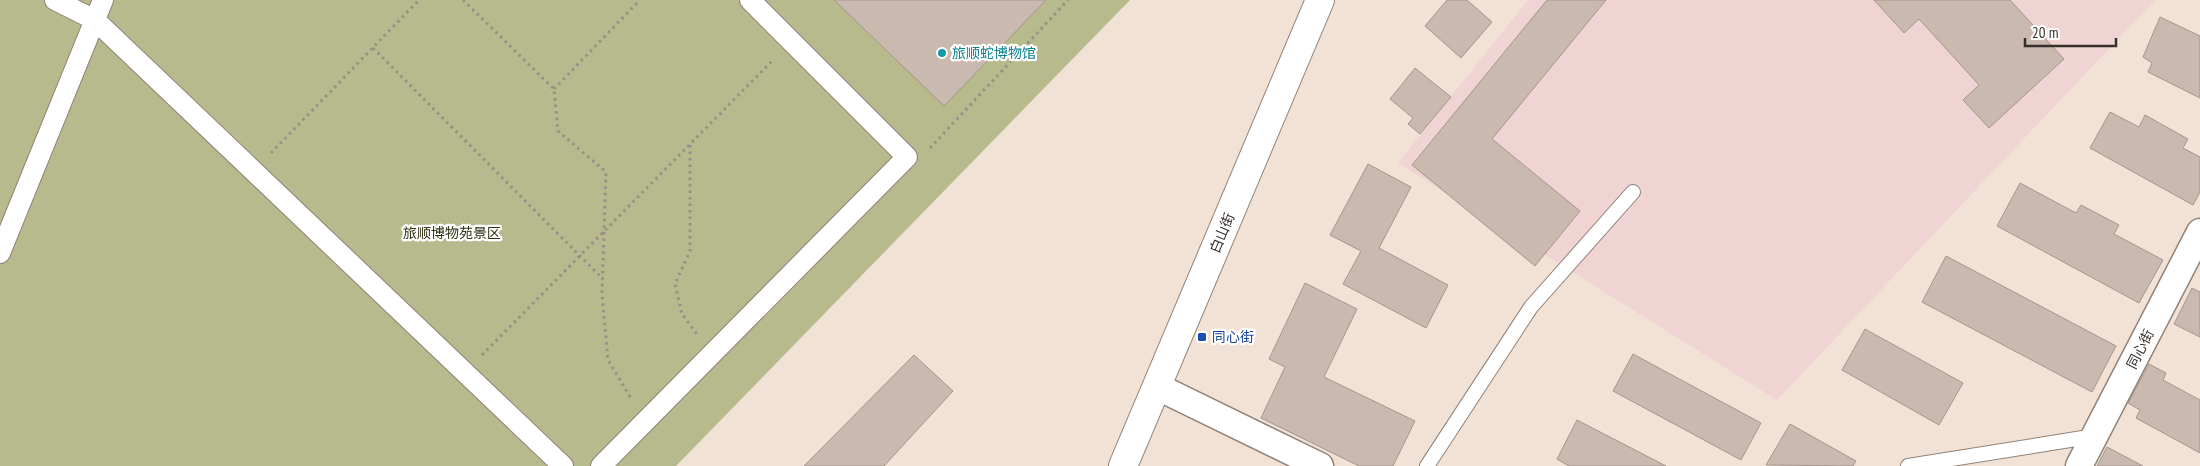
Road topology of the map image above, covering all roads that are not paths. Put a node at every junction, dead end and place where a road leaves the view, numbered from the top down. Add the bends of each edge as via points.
1 (55, 0) edge
2 (103, 0) edge
3 (750, 0) edge
4 (1320, 0) edge
5 (95, 20) junction
6 (1633, 192) dead end
7 (2200, 232) edge
8 (0, 252) edge
9 (1158, 387) junction
10 (2095, 436) junction
11 (563, 466) edge
12 (601, 466) edge
13 (1123, 466) edge
14 (1320, 466) edge
15 (1427, 466) edge
16 (1908, 466) edge
17 (2079, 466) edge

1 - 5 street
2 - 5 street
3 - 12 street via 907,157
4 - 9 street, 白山街
5 - 8 street
5 - 11 street
6 - 15 lane via 1531,307
7 - 10 street, 同心街
9 - 13 street, 白山街
9 - 14 street
10 - 16 lane
10 - 17 street, 同心街

